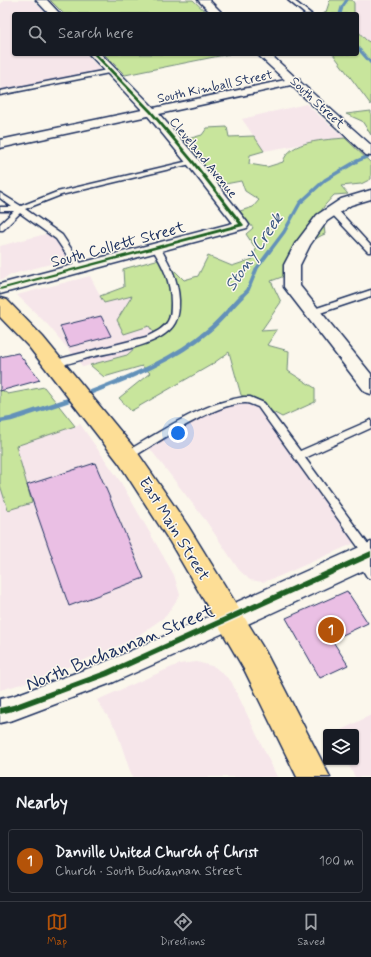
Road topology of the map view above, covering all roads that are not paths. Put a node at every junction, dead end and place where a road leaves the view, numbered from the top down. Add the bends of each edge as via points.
1 (41, 0) edge
2 (203, 0) edge
3 (290, 0) edge
4 (53, 12) edge
5 (216, 12) edge
6 (305, 12) edge
7 (97, 56) edge
8 (265, 56) edge
9 (112, 71) junction
10 (294, 81) junction
11 (0, 93) edge
12 (151, 112) junction
13 (0, 144) edge
14 (371, 152) edge
15 (193, 162) junction
16 (371, 194) edge
17 (0, 195) edge
18 (0, 209) edge
19 (20, 209) junction
20 (333, 210) junction
21 (242, 225) joint
22 (0, 228) edge
23 (156, 248) junction
24 (371, 250) edge
25 (80, 268) junction
26 (0, 289) edge
27 (371, 294) edge
28 (0, 305) edge
29 (311, 313) junction
30 (60, 371) junction
31 (371, 387) edge
32 (371, 424) edge
33 (127, 456) junction
34 (299, 456) junction
35 (368, 560) edge
36 (229, 619) junction
37 (0, 711) edge
38 (314, 777) edge

1 - 4 street
2 - 5 street
3 - 6 lane
7 - 9 street, Cleveland Avenue
8 - 10 street, South Street
9 - 11 lane
9 - 12 street, Cleveland Avenue
10 - 12 street, South Kimball Street
10 - 14 street, South Street
12 - 13 street, South Kimball Street
12 - 15 street, Cleveland Avenue
15 - 19 lane via 59,193
15 - 21 street, Cleveland Avenue
16 - 20 street via 346,202
17 - 19 lane
18 - 19 lane
19 - 22 lane
19 - 25 lane via 59,237
20 - 24 lane
20 - 29 street via 322,218 303,244 292,266 292,287
21 - 23 street, South Collett Street
23 - 25 street, South Collett Street
23 - 30 lane via 169,268 175,287 175,311 170,326 158,336
25 - 26 street, South Collett Street
27 - 29 lane
28 - 30 main road, East Main Street
29 - 31 street
30 - 33 main road, East Main Street
32 - 34 lane
33 - 34 lane via 202,413 227,403 245,400 261,405
33 - 36 main road, East Main Street
34 - 35 lane
35 - 36 street
36 - 37 street, North Buchannan Street via 106,674
36 - 38 main road, East Main Street via 255,661

